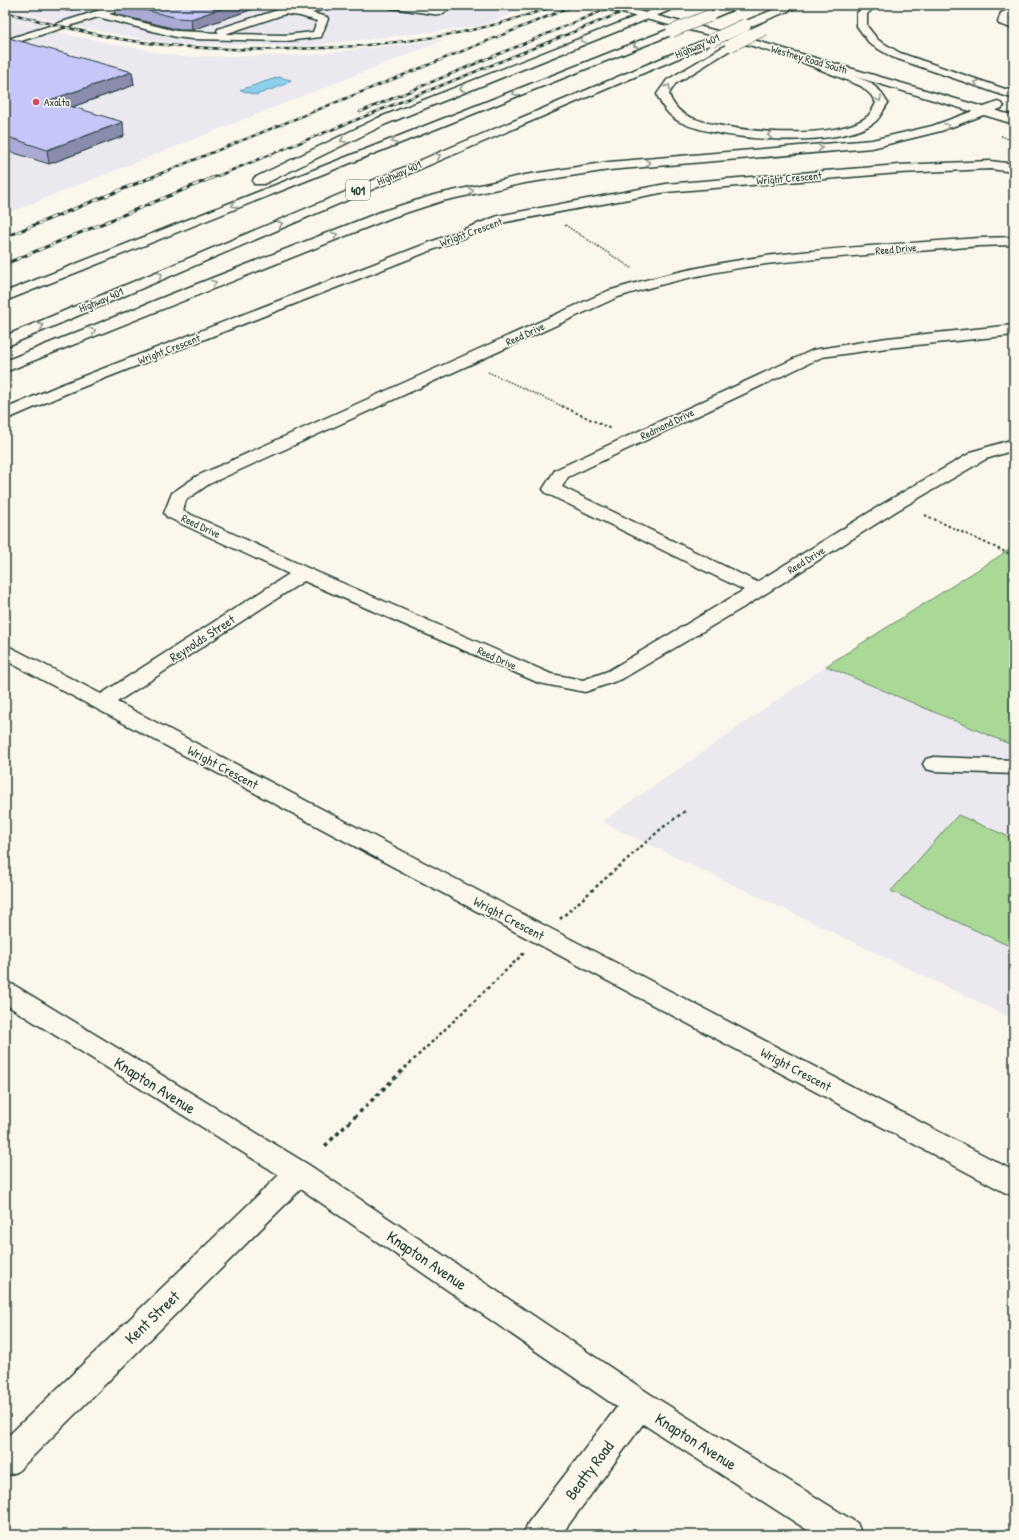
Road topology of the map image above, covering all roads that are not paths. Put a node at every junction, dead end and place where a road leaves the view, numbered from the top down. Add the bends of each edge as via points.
1 (126, 5) edge
2 (324, 5) edge
3 (392, 5) edge
4 (451, 5) edge
5 (602, 5) edge
6 (637, 5) edge
7 (674, 5) edge
8 (735, 5) edge
9 (794, 5) edge
10 (804, 5) edge
11 (872, 5) edge
12 (660, 10) junction
13 (1014, 10) edge
14 (301, 13) junction
15 (98, 14) junction
16 (313, 15) junction
17 (645, 15) junction
18 (291, 22) dead end
19 (1014, 26) edge
20 (277, 27) dead end
21 (206, 36) junction
22 (248, 37) junction
23 (5, 43) edge
24 (796, 56) junction
25 (1014, 96) edge
26 (991, 109) junction
27 (1014, 111) edge
28 (1014, 120) edge
29 (1014, 168) edge
30 (1014, 241) edge
31 (57, 275) junction
32 (5, 297) edge
33 (1014, 330) edge
34 (5, 342) edge
35 (5, 367) edge
36 (5, 415) edge
37 (1014, 444) edge
38 (303, 574) junction
39 (758, 590) junction
40 (5, 652) edge
41 (101, 703) junction
42 (934, 764) dead end
43 (1014, 767) edge
44 (9, 1001) edge
45 (299, 1173) junction
46 (1014, 1184) edge
47 (639, 1404) junction
48 (5, 1461) edge
49 (540, 1535) edge
50 (845, 1535) edge

1 - 15 main road
2 - 14 main road
3 - 4 main road via 440,12
5 - 17 main road, Westney Road South
6 - 12 main road, Westney Road South
7 - 12 main road
8 -> 31 main road, Highway 401 / 401, bridge
34 -> 9 main road, Highway 401 / 401, bridge
24 -> 10 main road, bridge via 865,84 876,93 882,103 881,110 874,118 853,128 835,132 804,136 744,134 695,124 672,110 665,101 663,94 671,82 731,45 793,14
25 -> 11 main road via 896,55 874,42 862,26 862,13
12 - 17 main road
12 - 26 main road, Westney Road South via 768,38
13 - 19 main road via 1005,15 1003,22
14 - 16 main road
14 - 21 main road via 284,10
15 - 21 main road via 176,34
15 - 23 main road
16 - 18 main road
16 - 22 main road via 323,19 317,35 286,38
17 - 24 main road, Westney Road South
17 -> 31 main road via 382,121 180,220
20 - 22 main road
21 - 22 main road
24 - 26 main road, Westney Road South
26 - 27 main road, Westney Road South
26 - 28 main road, Westney Road South
35 -> 26 main road via 374,220 439,198 525,179 609,166 872,144 936,130
29 - 36 main road, Wright Crescent via 990,165 899,169 666,188 498,220 64,389
30 - 38 main road, Reed Drive via 774,259 652,282 613,294 203,480 178,496 173,513
31 - 32 main road, Highway 401 / 401
33 - 39 main road, Redmond Drive via 818,353 561,474 552,489
37 - 39 main road, Reed Drive via 980,455 892,506
38 - 39 main road, Reed Drive via 546,679 585,686 615,675
38 - 41 main road, Reynolds Street
40 - 41 main road, Wright Crescent
41 - 46 main road, Wright Crescent
42 - 43 main road
44 - 45 main road, Knapton Avenue
45 - 47 main road, Knapton Avenue
45 - 48 main road, Kent Street
47 - 49 main road, Beatty Road
47 - 50 main road, Knapton Avenue

